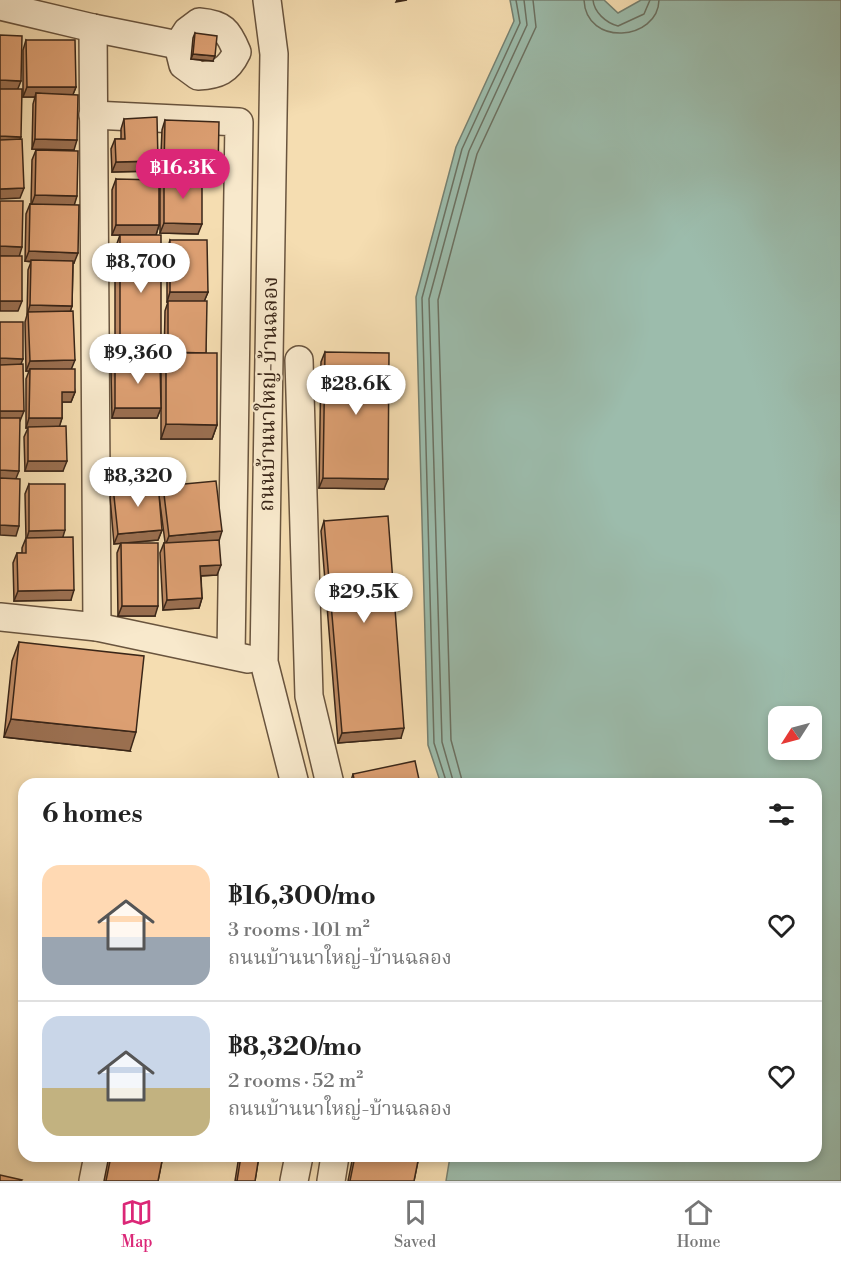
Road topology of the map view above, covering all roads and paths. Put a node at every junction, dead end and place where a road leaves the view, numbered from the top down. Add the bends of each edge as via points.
1 (267, 0) edge
2 (0, 6) edge
3 (93, 28) junction
4 (178, 45) junction
5 (237, 52) junction
6 (274, 54) junction
7 (93, 116) junction
8 (299, 360) dead end
9 (0, 617) edge
10 (97, 627) junction
11 (231, 656) junction
12 (264, 662) junction
13 (293, 778) edge
14 (329, 778) edge
15 (97, 1162) edge
16 (298, 1162) edge
17 (334, 1162) edge
18 (93, 1181) edge
19 (294, 1181) edge
20 (331, 1181) edge

1 - 6 street, ถนนบ้านนาใหญ่-บ้านฉลอง
2 - 3 street
3 - 4 street
3 - 7 street
4 - 5 street via 199,22 216,24 231,36
4 - 5 street via 183,65 198,76 218,75 230,66
5 - 6 street
6 - 12 street, ถนนบ้านนาใหญ่-บ้านฉลอง
7 - 10 street
7 - 11 street via 239,122
8 - 14 street via 309,696
9 - 10 street
10 - 11 street
11 - 12 street
12 - 13 street, ถนนบ้านนาใหญ่-บ้านฉลอง
15 - 18 street
16 - 19 street
17 - 20 street

